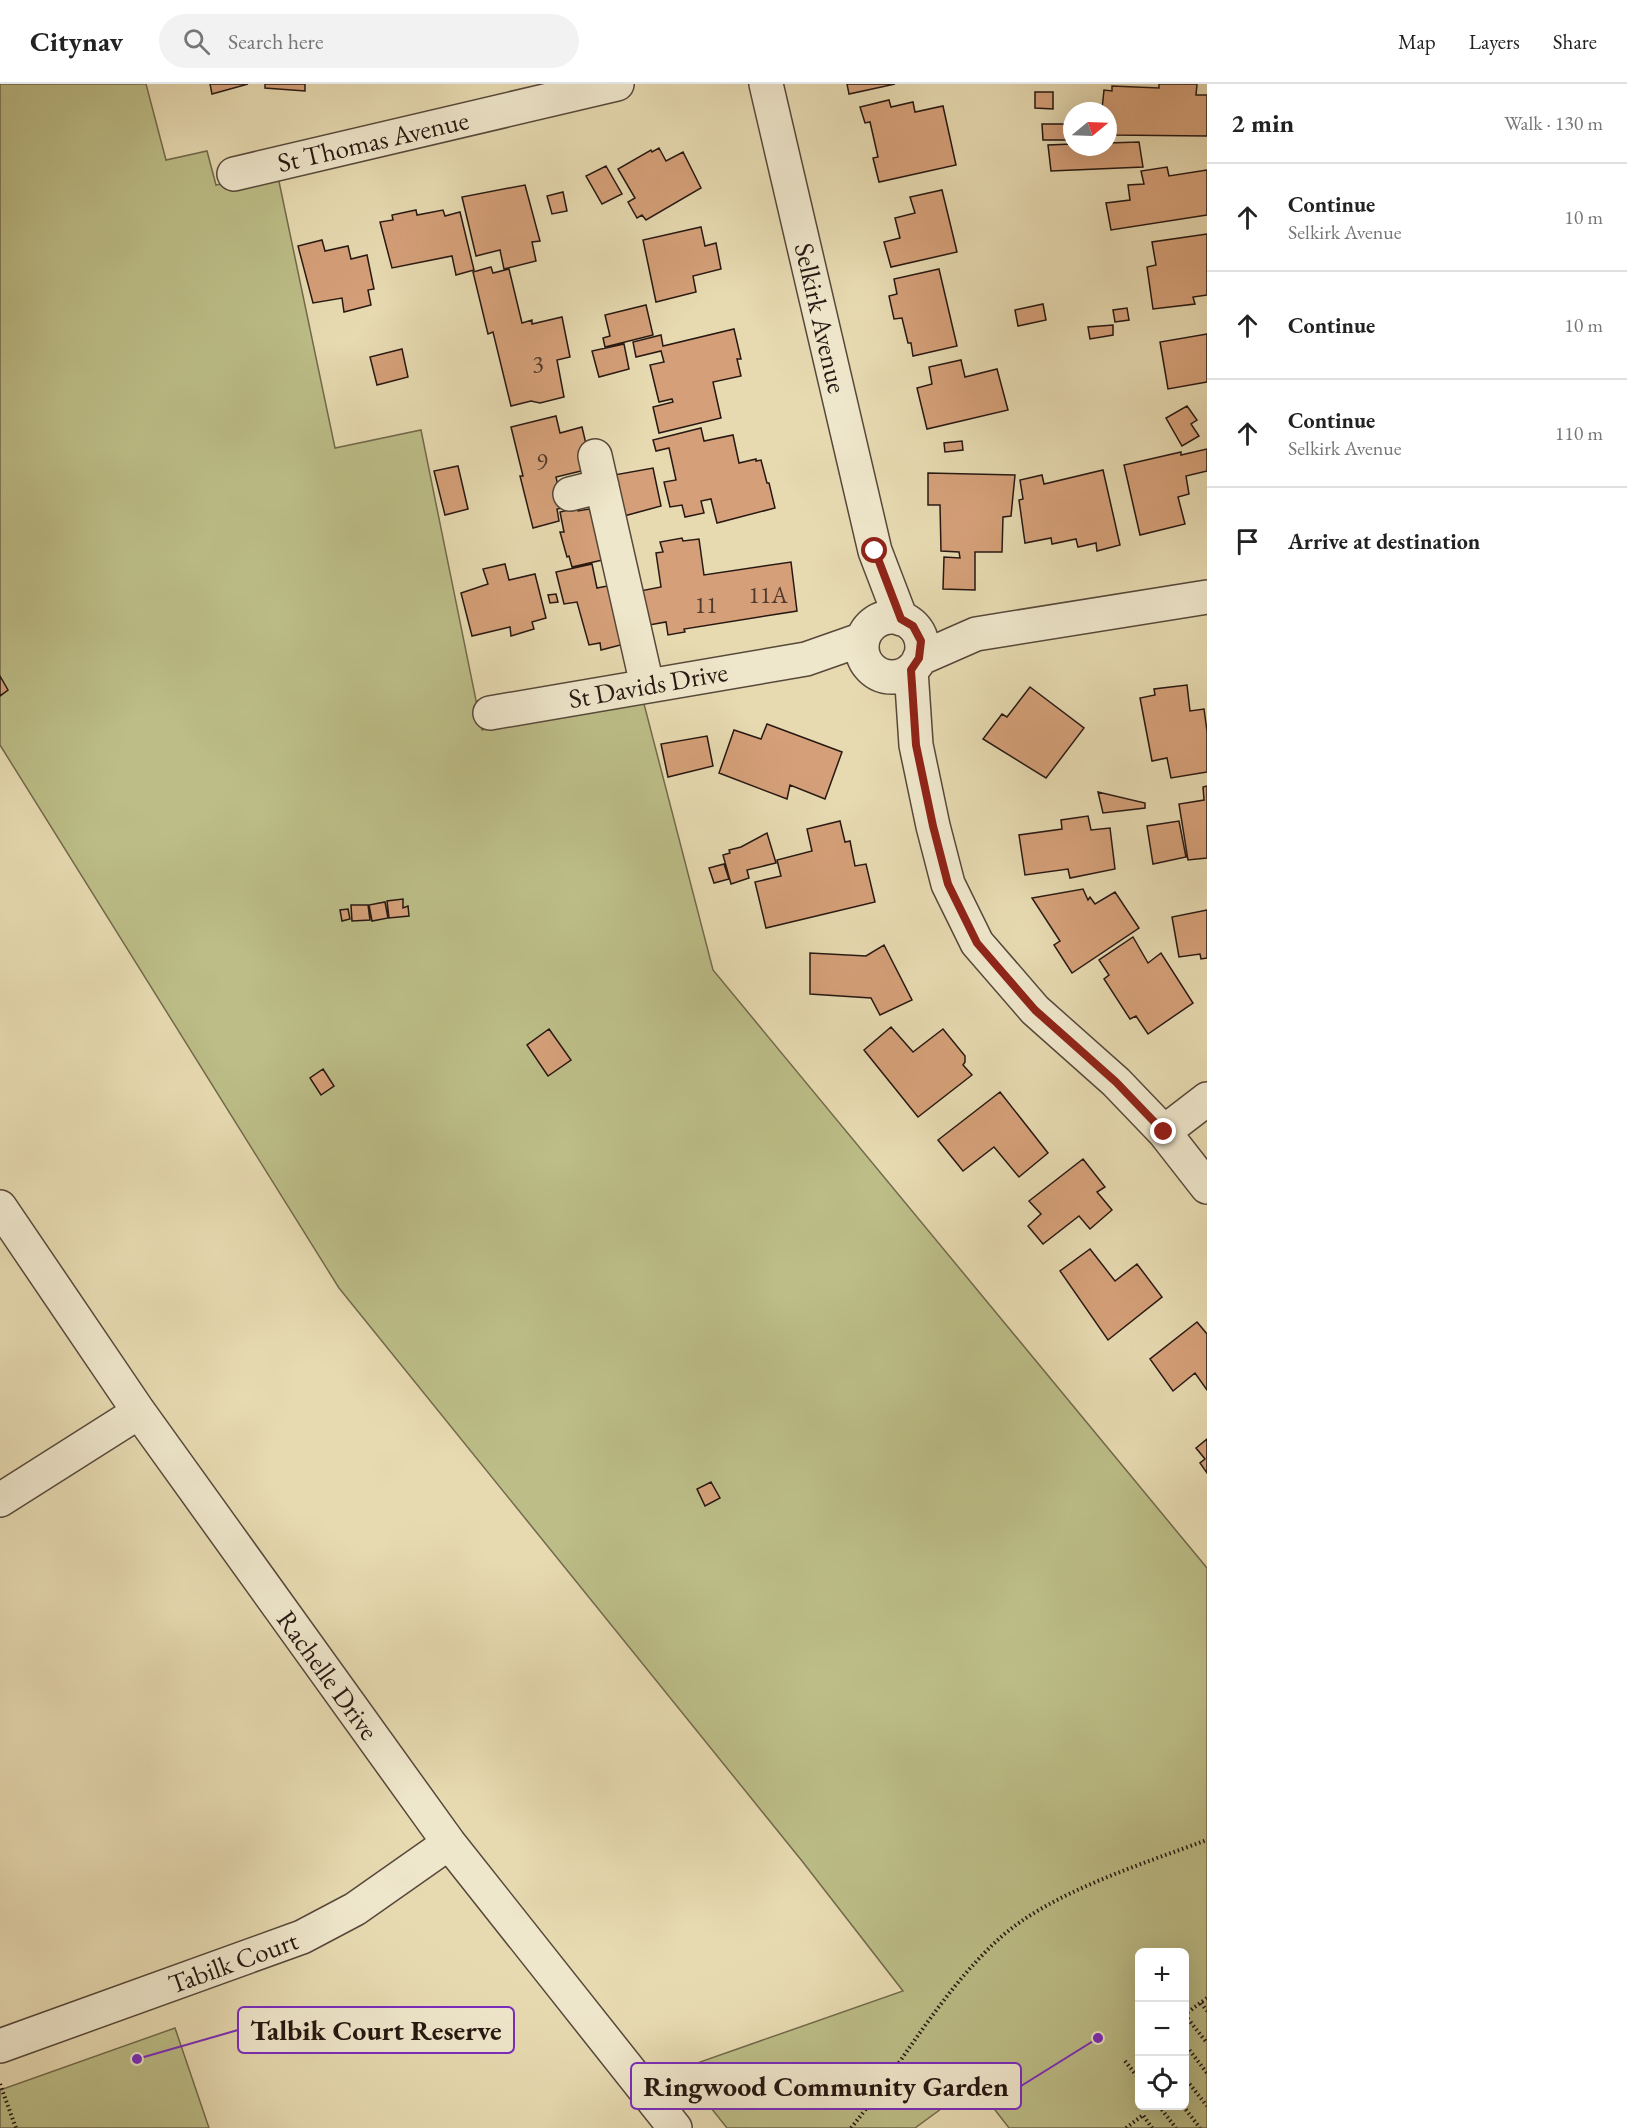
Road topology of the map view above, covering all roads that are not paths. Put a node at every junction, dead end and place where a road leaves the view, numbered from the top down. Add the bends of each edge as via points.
1 (617, 84) edge
2 (766, 84) edge
3 (234, 174) dead end
4 (570, 494) dead end
5 (875, 551) junction
6 (1207, 597) edge
7 (907, 622) junction
8 (976, 634) junction
9 (885, 656) junction
10 (646, 685) junction
11 (490, 713) dead end
12 (1207, 1099) edge
13 (1164, 1132) junction
14 (1207, 1187) edge
15 (0, 1207) edge
16 (140, 1412) junction
17 (0, 1500) edge
18 (449, 1843) junction
19 (0, 2046) edge
20 (675, 2128) edge

1 - 3 street, St Thomas Avenue
2 - 5 street, Selkirk Avenue
4 - 10 street via 598,471 610,574
5 - 7 street, Selkirk Avenue
5 - 9 street, Selkirk Avenue
6 - 8 street, St Davids Drive
7 - 8 street, St Davids Drive
7 - 9 street, Selkirk Avenue via 921,641
7 - 9 street, St Davids Drive via 888,617 876,621
8 - 9 street, St Davids Drive
9 - 10 street, St Davids Drive via 806,658
9 - 13 street via 916,745 948,884 977,943 1035,1010 1116,1082
10 - 11 street, St Davids Drive
12 - 13 street
13 - 14 street
15 - 16 street, Rachelle Drive
16 - 17 street
16 - 18 street, Rachelle Drive
18 - 19 street, Tabilk Court via 355,1909 302,1937
18 - 20 street, Rachelle Drive

